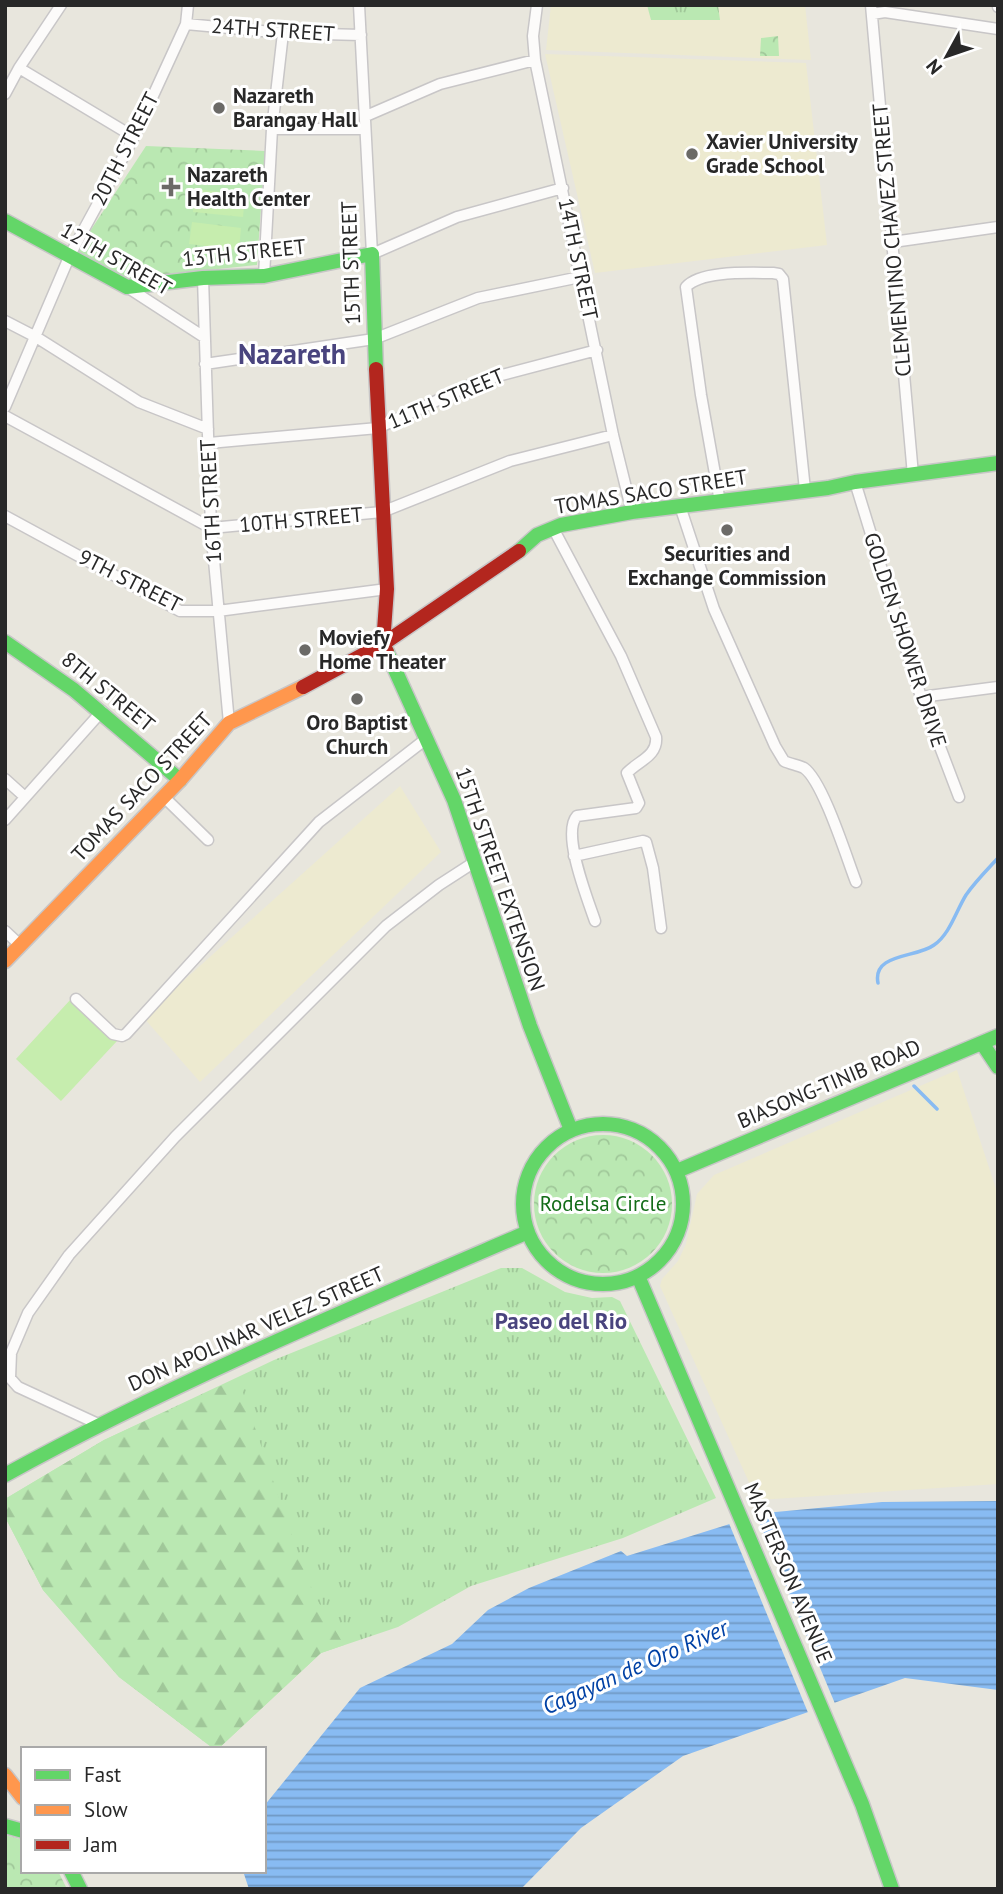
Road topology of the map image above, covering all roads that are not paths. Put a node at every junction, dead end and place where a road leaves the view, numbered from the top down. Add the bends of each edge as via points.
1 (61, 5) edge
2 (188, 5) edge
3 (359, 5) edge
4 (537, 5) edge
5 (871, 9) edge
6 (186, 24) junction
7 (998, 29) edge
8 (283, 33) junction
9 (361, 35) junction
10 (535, 60) junction
11 (13, 73) edge
12 (5, 94) edge
13 (366, 116) junction
14 (272, 129) junction
15 (365, 129) junction
16 (134, 137) junction
17 (563, 188) junction
18 (5, 221) edge
19 (998, 227) edge
20 (894, 242) junction
21 (372, 254) junction
22 (70, 255) junction
23 (264, 276) junction
24 (580, 276) junction
25 (203, 278) junction
26 (127, 287) junction
27 (5, 321) edge
28 (36, 337) junction
29 (204, 337) junction
30 (374, 339) junction
31 (597, 351) junction
32 (205, 364) junction
33 (5, 407) edge
34 (5, 415) edge
35 (378, 428) junction
36 (208, 429) junction
37 (613, 435) junction
38 (209, 443) junction
39 (998, 463) edge
40 (913, 475) junction
41 (855, 482) junction
42 (805, 490) junction
43 (720, 502) junction
44 (680, 506) junction
45 (382, 512) junction
46 (632, 512) junction
47 (5, 516) edge
48 (211, 528) junction
49 (553, 528) junction
50 (387, 589) junction
51 (218, 611) junction
52 (5, 642) edge
53 (383, 644) junction
54 (998, 687) edge
55 (921, 697) junction
56 (102, 711) junction
57 (229, 723) junction
58 (426, 739) junction
59 (5, 779) edge
60 (180, 780) junction
61 (26, 797) junction
62 (164, 797) junction
63 (959, 797) dead end
64 (5, 820) edge
65 (208, 840) dead end
66 (575, 856) junction
67 (473, 863) junction
68 (856, 882) dead end
69 (595, 921) dead end
70 (661, 928) dead end
71 (5, 931) edge
72 (20, 945) junction
73 (5, 961) edge
74 (76, 999) dead end
75 (998, 1036) edge
76 (982, 1043) junction
77 (998, 1067) edge
78 (571, 1130) junction
79 (677, 1171) junction
80 (528, 1233) junction
81 (638, 1276) junction
82 (98, 1424) junction
83 (5, 1475) edge
84 (7, 1782) edge
85 (21, 1796) edge
86 (72, 1873) edge
87 (80, 1889) edge
88 (892, 1889) edge

1 - 11 street
2 - 6 street, 20TH STREET
3 - 9 street, 15TH STREET
4 - 10 street, 14TH STREET
5 - 7 street
5 - 20 street, CLEMENTINO CHAVEZ STREET
6 - 8 street, 24TH STREET
6 - 16 street, 20TH STREET
8 - 9 street, 24TH STREET
8 - 14 street
9 - 13 street, 15TH STREET
10 - 13 street via 440,83
10 - 17 street, 14TH STREET
11 - 12 street
11 - 16 street
13 - 15 street, 15TH STREET
14 - 15 street
14 - 23 street
15 - 21 street, 15TH STREET
16 - 22 street, 20TH STREET
17 - 21 street, 13TH STREET via 457,217
17 - 24 street, 14TH STREET
18 - 22 main road, 12TH STREET
19 - 20 street
20 - 40 street, CLEMENTINO CHAVEZ STREET
21 - 23 main road, 13TH STREET
21 - 30 main road, 15TH STREET
22 - 26 main road, 12TH STREET
22 - 28 street, 20TH STREET
23 - 25 main road, 13TH STREET
24 - 30 street via 478,298
24 - 31 street, 14TH STREET
25 - 26 main road, 13TH STREET
25 - 29 street, 16TH STREET
26 - 29 street, 12TH STREET
27 - 28 street
28 - 33 street, 20TH STREET
28 - 36 street via 139,402
29 - 32 street, 16TH STREET
30 - 32 street
30 - 35 main road, 15TH STREET
31 - 35 street, 11TH STREET via 479,381
31 - 37 street, 14TH STREET
32 - 36 street, 16TH STREET
34 - 48 street, 10TH STREET
35 - 38 street, 11TH STREET
35 - 45 main road, 15TH STREET
36 - 38 street, 16TH STREET
37 - 45 street, 10TH STREET via 510,461
37 - 46 street, 14TH STREET
38 - 48 street, 16TH STREET
39 - 40 main road, TOMAS SACO STREET
40 - 41 main road, TOMAS SACO STREET
41 - 42 main road, TOMAS SACO STREET
41 - 55 street, GOLDEN SHOWER DRIVE
42 - 43 main road, TOMAS SACO STREET
42 - 43 street via 783,279 773,272 707,277 685,287
43 - 44 main road, TOMAS SACO STREET
44 - 46 main road, TOMAS SACO STREET
44 - 68 street via 714,609 780,756 807,771 824,798
45 - 48 street, 10TH STREET
45 - 50 main road, 15TH STREET
46 - 49 main road, TOMAS SACO STREET
47 - 51 street, 9TH STREET via 180,611
48 - 51 street, 16TH STREET
49 - 53 main road, TOMAS SACO STREET
49 - 66 street via 621,656 656,737 655,751 627,773 639,803 636,808 576,816 571,825
50 - 51 street, 9TH STREET
50 - 53 main road, 15TH STREET
51 - 57 street, 16TH STREET
52 - 56 main road, 8TH STREET
53 - 57 main road, TOMAS SACO STREET
53 - 58 main road, 15TH STREET EXTENSION
54 - 55 street
55 - 63 street, GOLDEN SHOWER DRIVE
56 - 60 main road, 8TH STREET
56 - 61 street
57 - 60 main road, TOMAS SACO STREET
58 - 67 main road, 15TH STREET EXTENSION via 454,800
58 - 74 street via 319,822 125,1034 113,1034
59 - 61 street
60 - 62 main road, TOMAS SACO STREET
61 - 64 street
62 - 65 street
62 - 72 main road, TOMAS SACO STREET
66 - 69 street
66 - 70 street via 646,842
67 - 78 main road, 15TH STREET EXTENSION
67 - 82 street via 386,926 176,1137 48,1282 11,1353 10,1378 18,1387
71 - 72 street
72 - 73 main road, TOMAS SACO STREET
75 - 76 main road, BIASONG-TINIB ROAD
76 - 77 main road
76 - 79 main road, BIASONG-TINIB ROAD
78 - 79 main road via 604,1124 628,1128 661,1147
78 - 80 main road via 538,1156 527,1177 523,1216
79 - 81 main road via 683,1207 678,1231 667,1253
80 - 81 main road via 542,1255 570,1277 604,1284
80 - 82 main road, DON APOLINAR VELEZ STREET via 231,1361
81 - 88 main road, MASTERSON AVENUE via 862,1804
82 - 83 main road, DON APOLINAR VELEZ STREET
84 - 85 main road
86 - 87 main road

